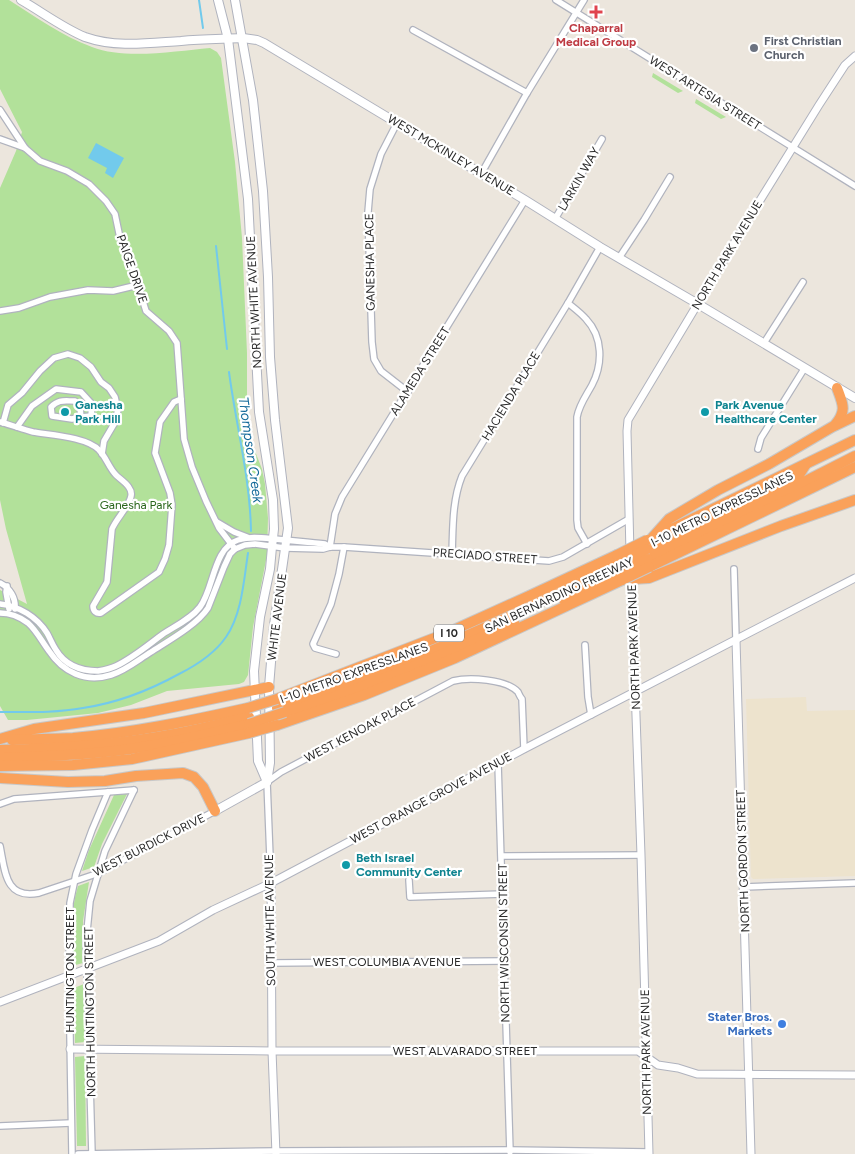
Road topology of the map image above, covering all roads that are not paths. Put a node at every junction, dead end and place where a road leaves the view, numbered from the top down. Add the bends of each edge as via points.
1 (22, 0) edge
2 (218, 0) edge
3 (235, 0) edge
4 (556, 0) edge
5 (584, 0) edge
6 (577, 12) junction
7 (413, 30) dead end
8 (228, 38) junction
9 (242, 38) junction
10 (855, 56) edge
11 (527, 93) junction
12 (0, 110) edge
13 (397, 123) junction
14 (0, 139) edge
15 (602, 139) dead end
16 (25, 148) junction
17 (792, 148) junction
18 (481, 174) junction
19 (670, 177) dead end
20 (855, 186) edge
21 (525, 200) junction
22 (555, 219) junction
23 (600, 247) junction
24 (619, 258) junction
25 (803, 282) dead end
26 (138, 285) junction
27 (568, 303) junction
28 (698, 304) junction
29 (0, 312) edge
30 (764, 343) junction
31 (804, 369) junction
32 (837, 388) junction
33 (408, 392) junction
34 (855, 398) edge
35 (181, 399) junction
36 (855, 416) edge
37 (81, 417) junction
38 (2, 423) edge
39 (17, 427) junction
40 (832, 427) junction
41 (855, 440) edge
42 (758, 449) dead end
43 (102, 454) junction
44 (855, 456) edge
45 (855, 466) edge
46 (855, 500) edge
47 (629, 519) junction
48 (216, 522) junction
49 (249, 538) junction
50 (231, 543) junction
51 (273, 543) junction
52 (286, 544) junction
53 (587, 544) junction
54 (330, 547) junction
55 (344, 547) junction
56 (235, 549) junction
57 (452, 554) junction
58 (649, 555) junction
59 (734, 569) dead end
60 (618, 571) junction
61 (855, 578) edge
62 (0, 583) edge
63 (0, 604) edge
64 (12, 607) junction
65 (0, 613) edge
66 (12, 615) junction
67 (34, 618) junction
68 (29, 624) junction
69 (736, 640) junction
70 (585, 646) dead end
71 (336, 654) dead end
72 (269, 687) junction
73 (254, 690) junction
74 (636, 691) junction
75 (279, 706) junction
76 (591, 715) junction
77 (249, 721) junction
78 (0, 740) edge
79 (524, 749) junction
80 (0, 750) edge
81 (0, 758) edge
82 (498, 763) junction
83 (0, 766) edge
84 (0, 778) edge
85 (267, 782) junction
86 (108, 792) junction
87 (0, 804) edge
88 (215, 811) junction
89 (0, 846) edge
90 (641, 855) junction
91 (502, 856) junction
92 (99, 873) junction
93 (409, 880) dead end
94 (74, 881) junction
95 (271, 883) junction
96 (855, 883) edge
97 (744, 887) junction
98 (503, 894) junction
99 (503, 962) junction
100 (271, 963) junction
101 (87, 969) junction
102 (69, 976) junction
103 (0, 1002) edge
104 (70, 1049) junction
105 (90, 1050) junction
106 (507, 1050) junction
107 (272, 1051) junction
108 (646, 1057) junction
109 (748, 1074) junction
110 (855, 1074) edge
111 (71, 1124) junction
112 (0, 1126) edge
113 (276, 1152) edge
114 (510, 1152) edge
115 (649, 1153) edge
116 (72, 1154) edge
117 (78, 1154) edge
118 (92, 1154) edge
119 (751, 1154) edge

1 - 8 main road, WEST MCKINLEY AVENUE via 67,28 103,41 138,44
2 - 8 main road, NORTH WHITE AVENUE
3 - 9 main road, NORTH WHITE AVENUE
4 - 6 street, WEST ARTESIA STREET
5 - 6 street
6 - 11 street
6 - 17 street, WEST ARTESIA STREET
7 - 11 street
8 - 9 main road, WEST MCKINLEY AVENUE
8 - 51 main road, NORTH WHITE AVENUE via 248,202 259,412 273,500
9 - 13 main road, WEST MCKINLEY AVENUE via 264,43
9 - 52 main road, NORTH WHITE AVENUE via 253,100 262,191 270,357 288,528
10 - 17 street, NORTH PARK AVENUE via 840,72
11 - 18 street
12 - 16 street, PAIGE DRIVE
13 - 18 main road, WEST MCKINLEY AVENUE
13 - 33 street, GANESHA PLACE via 381,154 370,189 372,342 374,359 381,372
14 - 16 street
15 - 22 street, LARKIN WAY
16 - 26 street, PAIGE DRIVE via 40,161 89,184 106,201 115,214 120,238
17 - 20 street, WEST ARTESIA STREET
17 - 28 street, NORTH PARK AVENUE
18 - 21 main road, WEST MCKINLEY AVENUE
19 - 24 street
21 - 22 main road, WEST MCKINLEY AVENUE
21 - 33 street, ALAMEDA STREET
22 - 23 main road, WEST MCKINLEY AVENUE
23 - 24 main road, WEST MCKINLEY AVENUE
23 - 27 street, HACIENDA PLACE
24 - 28 main road, WEST MCKINLEY AVENUE
25 - 30 street
26 - 29 street via 113,291 88,290 50,297
26 - 35 street, PAIGE DRIVE via 146,311 169,330 177,343
27 - 53 street via 586,318 596,332 600,350 598,370 577,417 577,520
27 - 57 street, HACIENDA PLACE via 462,476 454,504
28 - 30 main road, WEST MCKINLEY AVENUE
28 - 47 street, NORTH PARK AVENUE via 628,420
30 - 31 main road, WEST MCKINLEY AVENUE
31 - 32 main road, WEST MCKINLEY AVENUE
31 - 42 street via 761,438
32 - 34 main road, WEST MCKINLEY AVENUE
32 - 40 highway via 843,410 841,418
33 - 54 street, ALAMEDA STREET via 342,497 335,514
35 - 43 street via 174,402 160,422 155,453 172,505 165,559 159,572 98,614 93,606 107,582 112,529 131,496 128,486 114,473
35 - 48 street, PAIGE DRIVE via 184,439 192,467
36 - 40 highway
37 - 37 street via 52,416 51,407 62,400 75,401
37 - 39 street via 91,416 92,404 81,392 56,389 32,406
38 - 39 street
38 - 43 street via 8,405 40,371 54,358 68,354 91,367 115,397 118,410 104,441
39 - 43 street via 74,438 94,445
40 - 58 highway via 669,519
41 - 58 highway, I-10 METRO EXPRESSLANES via 807,463 799,475
44 - 58 highway, I-10 METRO EXPRESSLANES
45 - 58 highway, SAN BERNARDINO FREEWAY / I 10
46 - 58 highway via 781,526
47 - 53 street, PRECIADO STREET
47 - 74 street, NORTH PARK AVENUE
48 - 49 street
48 - 50 street, PAIGE DRIVE
49 - 50 street
49 - 51 street via 262,538
50 - 56 street, PAIGE DRIVE
50 - 67 street via 217,562 205,600 196,611 113,667 99,671 73,666 62,658 47,632
51 - 52 street, PRECIADO STREET
51 - 56 street
51 - 73 main road, NORTH WHITE AVENUE via 260,617
52 - 54 street, PRECIADO STREET
52 - 72 main road, WHITE AVENUE
53 - 57 street, PRECIADO STREET via 563,557 548,560
54 - 55 street, PRECIADO STREET
55 - 57 street, PRECIADO STREET
55 - 71 street via 331,604 313,644 315,648
56 - 68 street via 206,612 111,675 90,678 69,671 59,664
58 - 60 highway, SAN BERNARDINO FREEWAY / I 10, bridge
58 - 60 highway
58 - 60 highway, I-10 METRO EXPRESSLANES, bridge
59 - 69 street, NORTH GORDON STREET
60 - 75 highway, SAN BERNARDINO FREEWAY / I 10 via 529,596
60 - 75 highway, I-10 METRO EXPRESSLANES via 437,656 312,704
60 - 77 highway, SAN BERNARDINO FREEWAY / I 10, bridge via 455,658 364,695 277,725
61 - 69 street, WEST ORANGE GROVE AVENUE
62 - 64 street via 7,586
63 - 64 street
64 - 66 street
64 - 67 street
65 - 66 street
66 - 68 street
67 - 68 street
69 - 74 street, WEST ORANGE GROVE AVENUE
69 - 97 street, NORTH GORDON STREET
70 - 76 street
72 - 73 highway
72 - 85 main road, SOUTH WHITE AVENUE via 270,763
73 - 78 highway via 144,713 34,729
73 - 85 main road, NORTH WHITE AVENUE via 258,762
74 - 76 street, WEST ORANGE GROVE AVENUE
74 - 90 street, NORTH PARK AVENUE
75 - 77 highway, SAN BERNARDINO FREEWAY / I 10, bridge
75 - 77 highway, I-10 METRO EXPRESSLANES, bridge
76 - 79 street, WEST ORANGE GROVE AVENUE
77 - 78 highway, SAN BERNARDINO FREEWAY / I 10 via 184,722 74,738
77 - 80 highway, I-10 METRO EXPRESSLANES via 131,741
77 - 81 highway, I-10 METRO EXPRESSLANES via 146,747 64,756
77 - 83 highway, SAN BERNARDINO FREEWAY / I 10 via 132,759 73,765
79 - 82 street, WEST ORANGE GROVE AVENUE
79 - 85 street, WEST KENOAK PLACE via 522,699 518,692 490,680 463,678
82 - 91 street, NORTH WISCONSIN STREET
82 - 95 street, WEST ORANGE GROVE AVENUE
84 - 88 highway via 105,781 183,773 194,777 203,787
85 - 88 main road, WEST BURDICK DRIVE
85 - 95 street, SOUTH WHITE AVENUE
86 - 87 street
86 - 92 street, NORTH HUNTINGTON STREET via 134,790 105,851
86 - 94 street, HUNTINGTON STREET
88 - 92 street, WEST BURDICK DRIVE
89 - 94 street, WEST BURDICK DRIVE via 7,878 11,887 21,894 39,893
90 - 91 street
90 - 108 street, NORTH PARK AVENUE
91 - 98 street, NORTH WISCONSIN STREET
92 - 94 street, WEST BURDICK DRIVE
92 - 101 street, NORTH HUNTINGTON STREET via 90,901
93 - 98 street via 410,897
94 - 102 street, HUNTINGTON STREET via 70,903
95 - 100 street, SOUTH WHITE AVENUE
95 - 101 street, WEST ORANGE GROVE AVENUE via 213,910 159,941
96 - 97 street
97 - 109 street, NORTH GORDON STREET
98 - 99 street, NORTH WISCONSIN STREET
99 - 100 street, WEST COLUMBIA AVENUE
99 - 106 street, NORTH WISCONSIN STREET
100 - 107 street, SOUTH WHITE AVENUE
101 - 102 street, WEST ORANGE GROVE AVENUE
101 - 105 street, NORTH HUNTINGTON STREET
102 - 103 street, WEST ORANGE GROVE AVENUE
102 - 104 street, HUNTINGTON STREET
104 - 105 street, WEST ALVARADO STREET
104 - 111 street, HUNTINGTON STREET
105 - 107 street, WEST ALVARADO STREET
105 - 118 street, NORTH HUNTINGTON STREET
106 - 107 street, WEST ALVARADO STREET
106 - 108 street, WEST ALVARADO STREET via 638,1051
106 - 114 street, NORTH WISCONSIN STREET
107 - 113 street, SOUTH WHITE AVENUE
108 - 109 street, WEST ALVARADO STREET via 658,1065 697,1074
108 - 115 street, NORTH PARK AVENUE
109 - 110 street, WEST ALVARADO STREET
109 - 119 street, NORTH GORDON STREET
111 - 112 street
111 - 116 street, HUNTINGTON STREET
113 - 114 street
113 - 118 street
114 - 115 street
117 - 118 street

